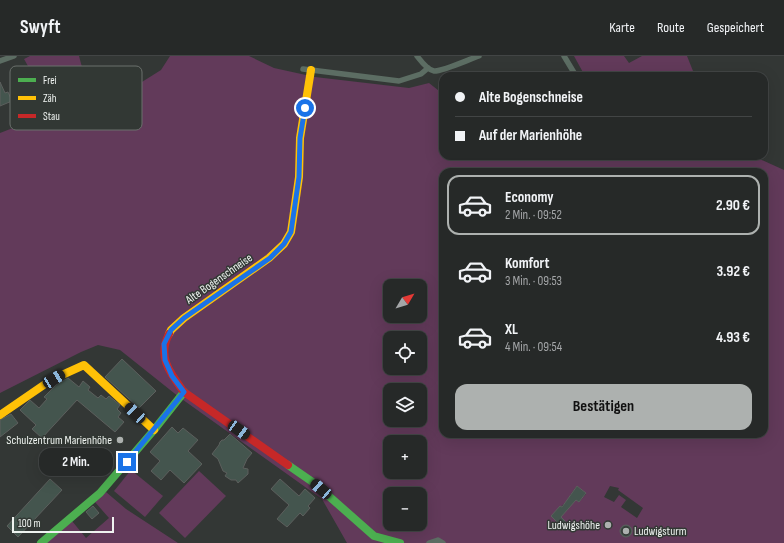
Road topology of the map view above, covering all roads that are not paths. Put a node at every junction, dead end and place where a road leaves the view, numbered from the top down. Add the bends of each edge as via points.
1 (14, 56) edge
2 (417, 56) edge
3 (479, 56) edge
4 (564, 56) edge
5 (0, 61) edge
6 (428, 68) junction
7 (307, 69) joint
8 (574, 72) edge
9 (184, 392) junction
10 (0, 415) edge
11 (154, 430) junction
12 (41, 543) edge
13 (400, 543) edge
14 (429, 543) edge
15 (443, 543) edge

1 - 5 street
2 - 6 street
3 - 6 street via 443,69 434,71
4 - 8 street
6 - 7 street via 421,74 399,80
7 - 9 street, Alte Bogenschneise via 299,177 291,232 284,244 270,258 184,318 171,330 164,344 165,360 172,376
9 - 11 street
9 - 13 street, Alte Bogenschneise via 314,483 374,536
10 - 11 street via 60,375 84,365
11 - 12 street via 100,493
14 - 15 street via 438,540

